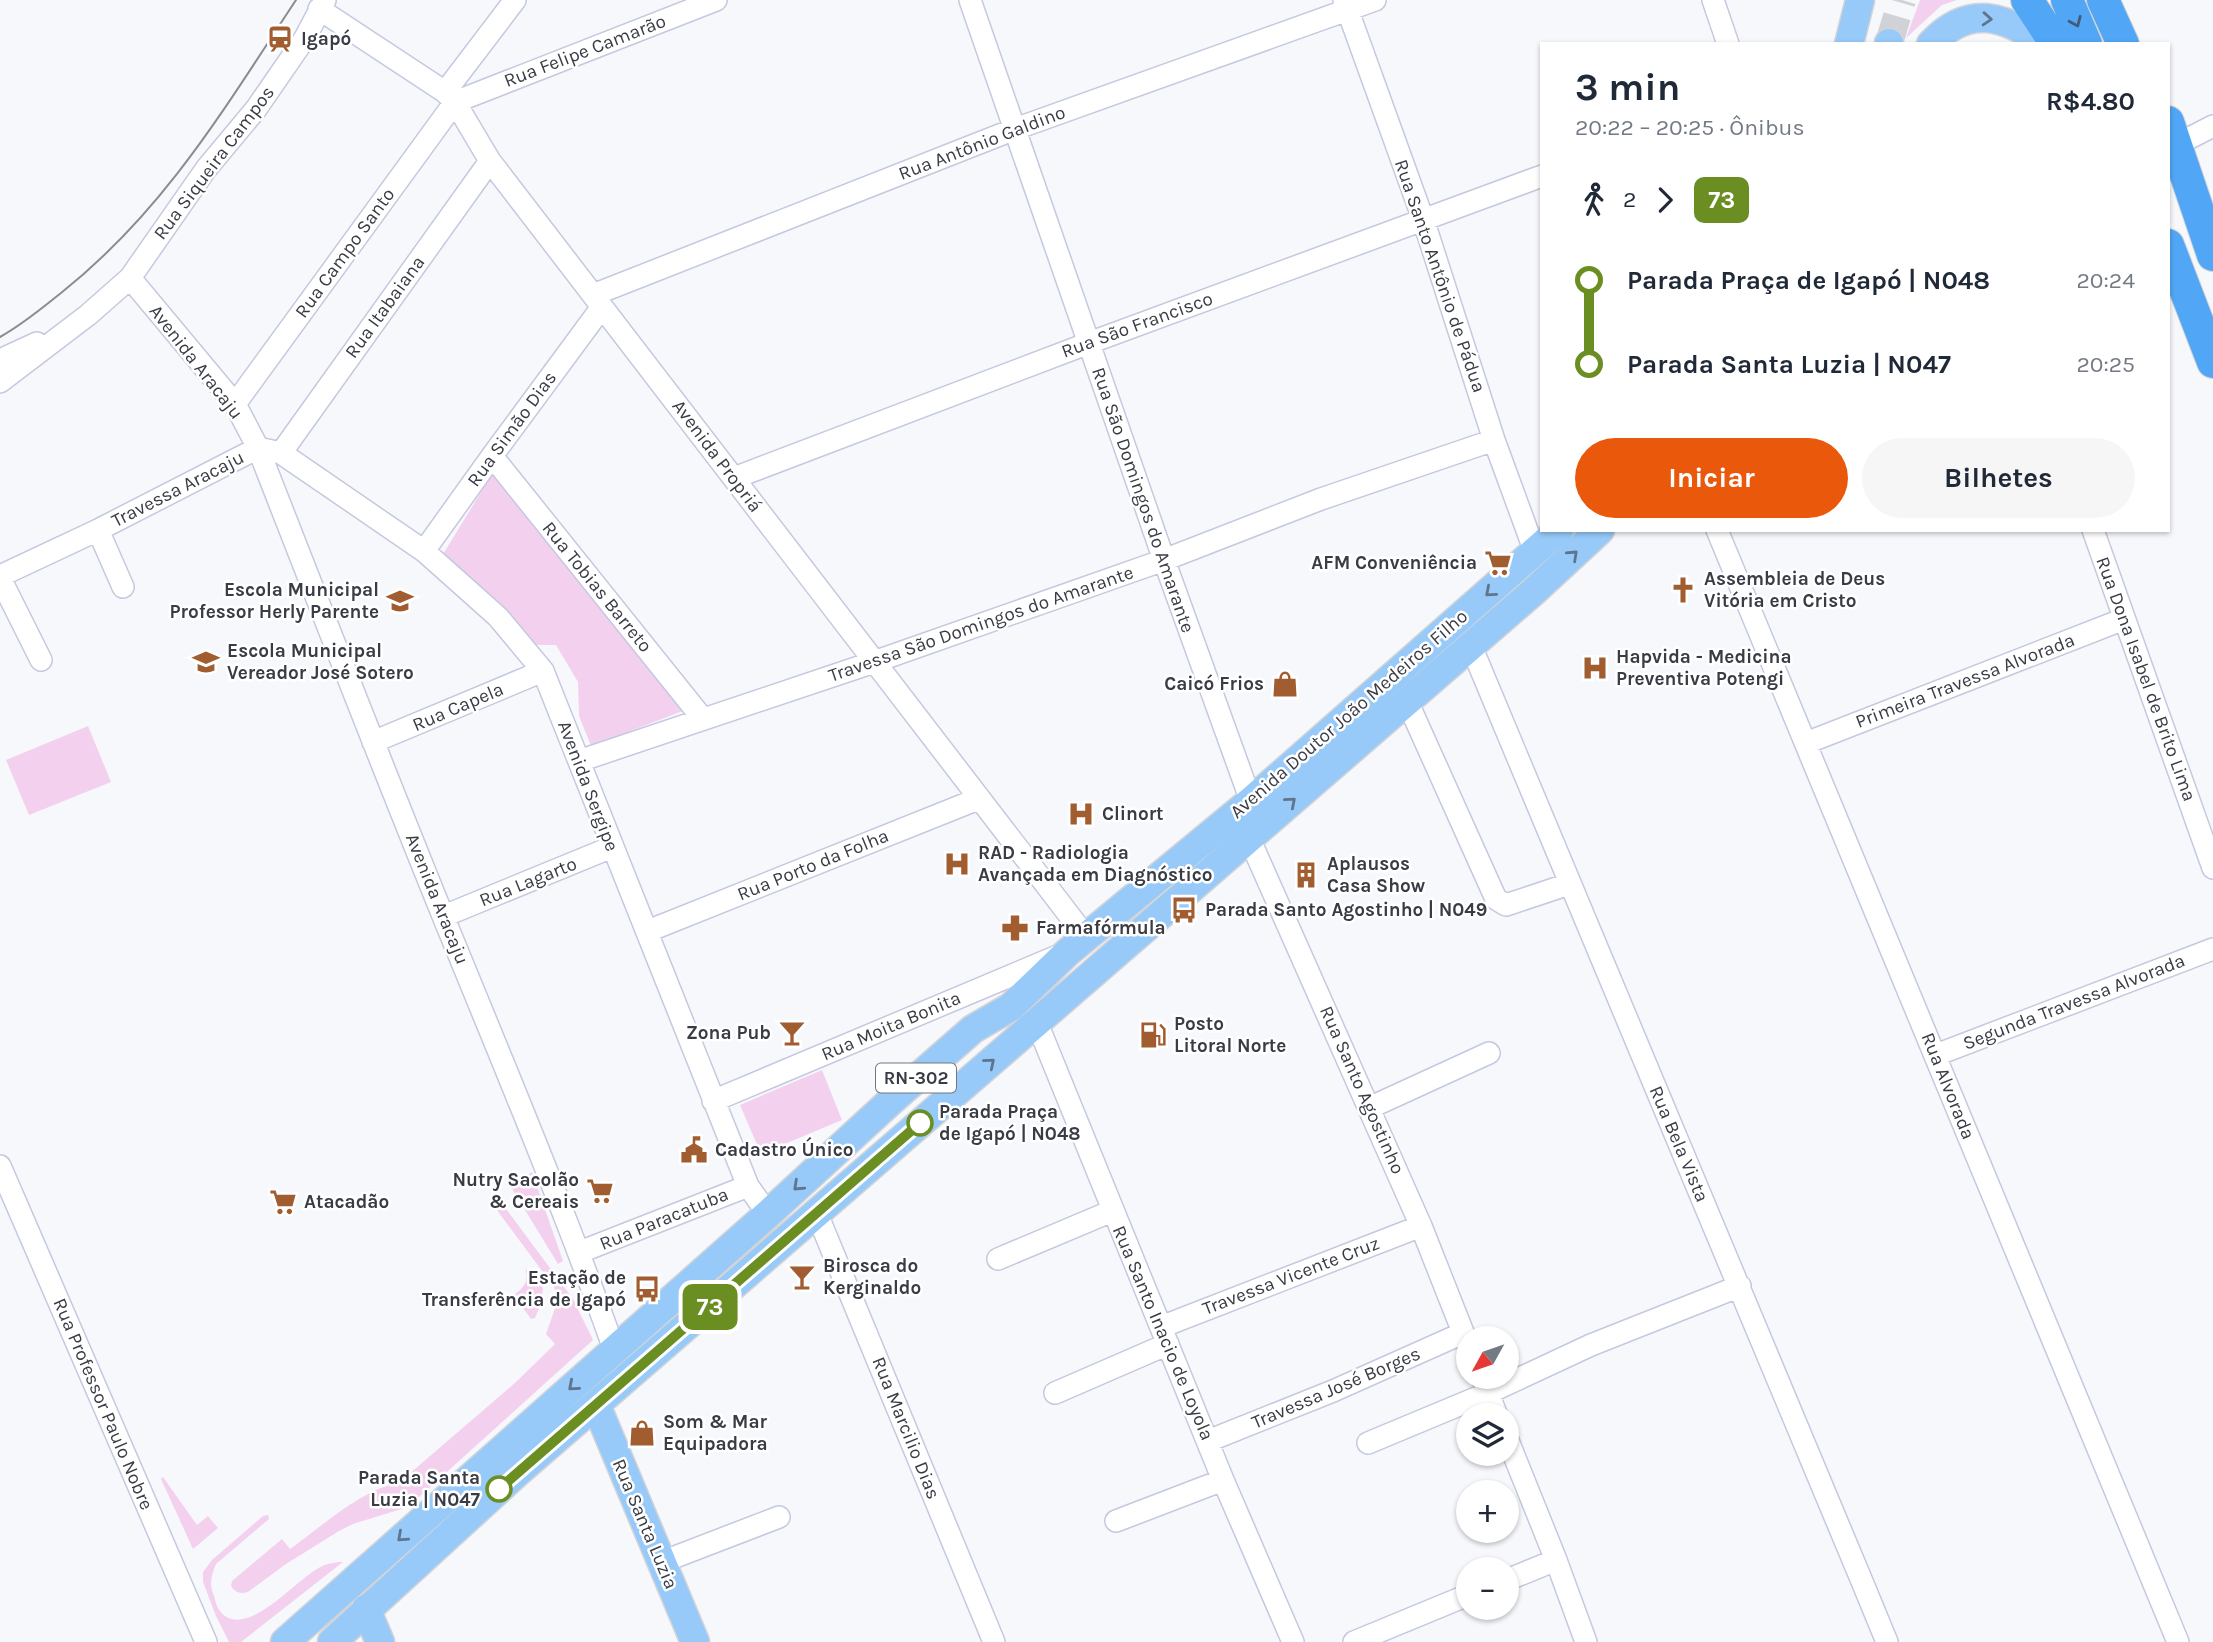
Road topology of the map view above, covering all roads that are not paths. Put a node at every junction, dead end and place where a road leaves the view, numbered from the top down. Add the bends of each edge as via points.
1 (515, 0) edge
2 (716, 0) edge
3 (970, 0) edge
4 (1375, 0) edge
5 (1713, 0) edge
6 (2027, 0) edge
7 (2067, 0) edge
8 (2103, 0) edge
9 (2125, 0) edge
10 (1861, 2) edge
11 (322, 5) edge
12 (1346, 5) edge
13 (1727, 42) edge
14 (1850, 42) edge
15 (1933, 42) edge
16 (2042, 42) edge
17 (2055, 42) edge
18 (2085, 42) edge
19 (2122, 42) edge
20 (2140, 42) edge
21 (450, 97) junction
22 (2213, 126) edge
23 (1015, 130) junction
24 (2171, 143) edge
25 (490, 161) junction
26 (1540, 177) edge
27 (1423, 219) junction
28 (2170, 251) edge
29 (2213, 255) edge
30 (2170, 277) edge
31 (130, 278) junction
32 (2213, 282) edge
33 (598, 301) junction
34 (88, 316) junction
35 (1089, 343) junction
36 (2212, 359) edge
37 (0, 360) edge
38 (0, 382) edge
39 (235, 404) junction
40 (1494, 440) junction
41 (258, 448) junction
42 (281, 453) junction
43 (492, 456) junction
44 (733, 478) junction
45 (97, 530) junction
46 (1557, 532) edge
47 (1598, 532) edge
48 (1718, 532) edge
49 (2094, 532) edge
50 (424, 551) junction
51 (1535, 552) junction
52 (1164, 560) junction
53 (0, 577) edge
54 (123, 587) dead end
55 (2124, 619) junction
56 (1471, 646) junction
57 (41, 660) dead end
58 (874, 662) junction
59 (543, 671) junction
60 (1407, 701) junction
61 (703, 719) junction
62 (373, 742) junction
63 (1806, 743) junction
64 (579, 761) junction
65 (978, 799) junction
66 (1251, 801) junction
67 (1250, 838) junction
68 (612, 847) junction
69 (2213, 868) edge
70 (1569, 884) junction
71 (444, 916) junction
72 (648, 931) junction
73 (1077, 944) junction
74 (2213, 949) edge
75 (1011, 1007) junction
76 (1037, 1023) junction
77 (1489, 1053) dead end
78 (1936, 1055) junction
79 (713, 1101) junction
80 (885, 1105) junction
81 (1369, 1108) junction
82 (933, 1111) junction
83 (0, 1166) edge
84 (748, 1185) junction
85 (1112, 1211) junction
86 (768, 1214) junction
87 (817, 1214) junction
88 (1421, 1226) junction
89 (580, 1252) junction
90 (998, 1259) dead end
91 (1740, 1286) junction
92 (1461, 1326) edge
93 (1165, 1336) junction
94 (1456, 1343) edge
95 (614, 1349) junction
96 (1519, 1372) edge
97 (1475, 1390) edge
98 (1055, 1393) dead end
99 (596, 1405) junction
100 (1209, 1441) junction
101 (1368, 1443) dead end
102 (1518, 1466) edge
103 (1223, 1480) junction
104 (779, 1517) dead end
105 (1116, 1521) dead end
106 (1556, 1560) junction
107 (662, 1562) junction
108 (1519, 1575) edge
109 (1456, 1600) edge
110 (366, 1609) junction
111 (206, 1642) edge
112 (285, 1642) edge
113 (332, 1642) edge
114 (380, 1642) edge
115 (695, 1642) edge
116 (994, 1642) edge
117 (1293, 1642) edge
118 (1354, 1642) edge
119 (1586, 1642) edge
120 (1887, 1642) edge
121 (2178, 1642) edge

1 - 21 street, Rua Campo Santo
2 - 21 street, Rua Felipe Camarão
3 - 23 street, Rua São Domingos do Amarante
4 - 12 street, Rua Antônio Galdino
5 - 13 street
6 - 17 highway
7 -> 18 highway
8 - 19 highway
9 - 20 highway
10 - 14 main road
11 - 21 street, Avenida Propriá
11 - 31 street, Rua Siqueira Campos via 256,109 206,169
12 - 23 street, Rua Antônio Galdino
12 - 27 street, Rua Santo Antônio de Pádua
15 -> 16 main road via 1952,26 1980,17 2015,25
21 - 25 street, Avenida Propriá
21 - 39 street, Rua Campo Santo
22 - 24 street
23 - 33 street, Rua Antônio Galdino
23 - 35 street, Rua São Domingos do Amarante
24 - 29 highway
24 - 32 highway
25 - 33 street, Avenida Propriá
25 - 42 street, Rua Itabaiana
26 - 27 street, Rua São Francisco
27 - 35 street, Rua São Francisco
27 - 40 street, Rua Santo Antônio de Pádua
28 - 36 highway
30 - 36 highway
31 - 34 street, Rua Siqueira Campos
31 - 39 street, Avenida Aracaju
33 - 43 street, Rua Simão Dias
33 - 44 street, Avenida Propriá
34 - 37 street, Rua Siqueira Campos
34 - 38 street, Rua Siqueira Campos
35 - 44 street, Rua São Francisco
35 - 52 street, Rua São Domingos do Amarante
39 - 41 street, Avenida Aracaju
40 - 51 street, Rua Santo Antônio de Pádua
40 - 52 street, Travessa São Domingos do Amarante via 1321,499
41 - 42 street
41 - 45 street, Travessa Aracaju
41 - 62 street, Avenida Aracaju
42 - 50 street, Avenida Sergipe
43 - 50 street, Rua Simão Dias
43 - 61 street, Rua Tobias Barreto
44 - 58 street, Avenida Propriá
45 - 53 street, Travessa Aracaju
45 - 54 street, Travessa Aracaju
46 - 51 main road, Avenida Doutor João Medeiros Filho / RN-302
56 -> 47 main road, Avenida Doutor João Medeiros Filho / RN-302
48 - 63 street, Rua Alvorada
49 - 55 street, Rua Dona Isabel de Brito Lima
50 - 59 street, Avenida Sergipe via 498,617
51 -> 66 main road, Avenida Doutor João Medeiros Filho / RN-302
52 - 58 street, Travessa São Domingos do Amarante
52 - 66 street, Rua São Domingos do Amarante
53 - 57 street, Travessa Aracaju
55 - 63 street, Primeira Travessa Alvorada
55 - 69 street, Rua Dona Isabel de Brito Lima
56 - 60 main road, Avenida Doutor João Medeiros Filho / RN-302
56 - 70 street, Rua Bela Vista
58 - 61 street, Travessa São Domingos do Amarante
58 - 65 street, Avenida Propriá
59 - 62 street, Rua Capela
59 - 64 street, Avenida Sergipe
67 -> 60 main road, Avenida Doutor João Medeiros Filho / RN-302
60 - 70 street via 1496,899 1506,905
61 - 64 street, Travessa São Domingos do Amarante
62 - 71 street, Avenida Aracaju
63 - 78 street, Rua Alvorada
64 - 68 street, Avenida Sergipe
65 - 72 street, Rua Porto da Folha
65 - 73 street, Avenida Propriá
66 - 73 main road, Avenida Doutor João Medeiros Filho / RN-302
67 - 76 main road, Avenida Doutor João Medeiros Filho / RN-302
67 - 81 street, Rua Santo Agostinho
68 - 71 street, Rua Lagarto
68 - 72 street, Avenida Sergipe
70 - 91 street, Rua Bela Vista
71 - 89 street, Avenida Aracaju
72 - 79 street, Avenida Sergipe
73 - 75 main road, Avenida Doutor João Medeiros Filho / RN-302
73 - 79 street, Rua Moita Bonita
74 - 78 street, Segunda Travessa Alvorada
75 - 80 main road, Avenida Doutor João Medeiros Filho / RN-302 via 973,1028
75 - 82 main road via 935,1084
82 -> 76 main road, Avenida Doutor João Medeiros Filho / RN-302
76 - 85 street, Rua Santo Inacio de Loyola
77 - 81 street
78 - 121 street, Rua Alvorada
79 - 84 street, Avenida Sergipe
80 -> 86 main road, Avenida Doutor João Medeiros Filho / RN-302
80 - 87 main road via 886,1134 840,1176
81 - 88 street, Rua Santo Agostinho
82 - 87 main road, Avenida Doutor João Medeiros Filho / RN-302
83 - 111 street, Rua Professor Paulo Nobre
84 - 86 street, Avenida Sergipe
84 - 89 street, Rua Paracatuba
85 - 90 street
85 - 93 street, Rua Santo Inacio de Loyola
86 - 95 main road, Avenida Doutor João Medeiros Filho / RN-302
87 - 99 main road, Avenida Doutor João Medeiros Filho / RN-302
87 - 116 street, Rua Marcilio Dias
88 - 92 street, Rua Santo Agostinho
88 - 93 street, Travessa Vicente Cruz
89 - 95 street, Avenida Aracaju
91 - 96 street
91 - 120 street, Rua Bela Vista
93 - 98 street, Travessa Vicente Cruz
93 - 100 street, Rua Santo Inacio de Loyola
94 - 100 street, Travessa José Borges
95 -> 112 main road, Avenida Doutor João Medeiros Filho / RN-302
97 - 101 street
99 - 107 main road, Rua Santa Luzia
99 - 110 main road, Avenida Doutor João Medeiros Filho / RN-302
100 - 103 street, Rua Santo Inacio de Loyola
102 - 106 street
103 - 105 street
103 - 117 street, Rua Santo Inacio de Loyola
104 - 107 street
106 - 108 street
106 - 119 street
107 - 115 main road, Rua Santa Luzia
109 - 118 street
110 - 113 main road, Avenida Doutor João Medeiros Filho / RN-302
110 - 114 main road

